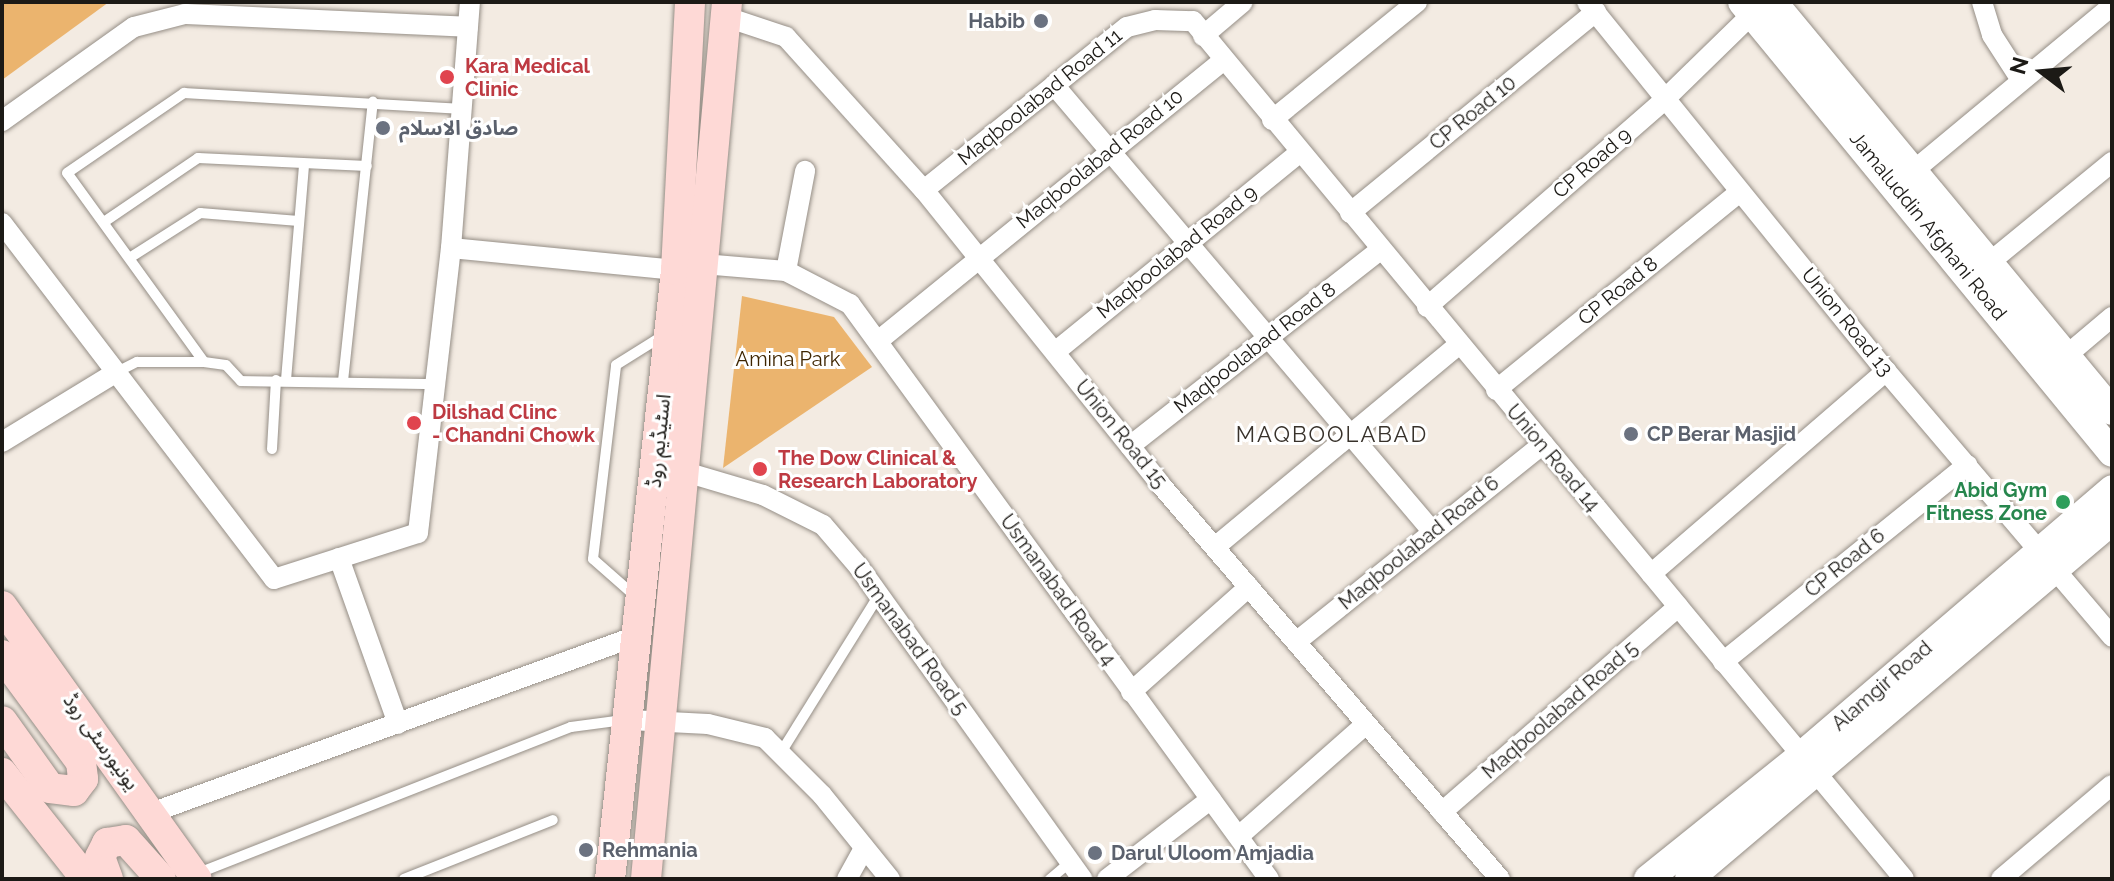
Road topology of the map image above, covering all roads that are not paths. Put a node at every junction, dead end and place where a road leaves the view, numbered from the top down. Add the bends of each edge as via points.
1 (470, 2) edge
2 (690, 2) edge
3 (1243, 2) edge
4 (1417, 2) edge
5 (1982, 2) edge
6 (1756, 6) edge
7 (2112, 6) edge
8 (1592, 7) edge
9 (727, 10) edge
10 (468, 27) junction
11 (1203, 36) junction
12 (1222, 61) junction
13 (2021, 80) junction
14 (1054, 85) junction
15 (1664, 100) junction
16 (373, 102) junction
17 (463, 109) junction
18 (1272, 120) junction
19 (2, 121) edge
20 (1111, 150) junction
21 (1300, 152) junction
22 (2112, 162) edge
23 (304, 164) junction
24 (367, 166) junction
25 (805, 171) dead end
26 (1912, 172) junction
27 (924, 190) junction
28 (1740, 192) junction
29 (1350, 213) junction
30 (299, 221) junction
31 (104, 222) junction
32 (2, 223) edge
33 (1188, 243) junction
34 (451, 248) junction
35 (1380, 250) junction
36 (131, 257) junction
37 (978, 257) junction
38 (689, 267) junction
39 (1980, 270) junction
40 (786, 271) junction
41 (1427, 307) junction
42 (2112, 317) edge
43 (670, 332) junction
44 (1270, 336) junction
45 (878, 341) junction
46 (1458, 345) junction
47 (1055, 352) junction
48 (2067, 355) junction
49 (204, 362) junction
50 (1886, 371) junction
51 (115, 373) junction
52 (281, 380) junction
53 (343, 381) junction
54 (435, 384) junction
55 (1496, 390) junction
56 (2112, 411) edge
57 (1349, 436) junction
58 (2, 442) edge
59 (1543, 444) junction
60 (1130, 446) junction
61 (272, 449) dead end
62 (2112, 453) edge
63 (1967, 465) junction
64 (682, 471) junction
65 (2112, 489) edge
66 (2112, 521) edge
67 (1433, 532) junction
68 (1215, 547) junction
69 (339, 558) junction
70 (2047, 560) junction
71 (1651, 574) junction
72 (1249, 587) junction
73 (879, 595) junction
74 (642, 603) junction
75 (2, 606) edge
76 (1678, 607) junction
77 (639, 635) junction
78 (2112, 637) edge
79 (1296, 642) junction
80 (2, 655) edge
81 (1723, 662) junction
82 (1131, 692) junction
83 (645, 720) junction
84 (2, 721) edge
85 (398, 724) junction
86 (1366, 724) junction
87 (780, 754) junction
88 (1808, 763) junction
89 (2, 773) edge
90 (2112, 785) edge
91 (1211, 799) junction
92 (1442, 812) junction
93 (151, 813) junction
94 (553, 820) dead end
95 (1239, 836) junction
96 (864, 848) junction
97 (1070, 862) junction
98 (196, 877) edge
99 (86, 879) edge
100 (108, 879) edge
101 (161, 879) edge
102 (404, 879) edge
103 (610, 879) edge
104 (646, 879) edge
105 (847, 879) edge
106 (890, 879) edge
107 (1050, 879) edge
108 (1082, 879) edge
109 (1107, 879) edge
110 (1269, 879) edge
111 (1500, 879) edge
112 (1648, 879) edge
113 (1689, 879) edge
114 (1904, 879) edge
115 (2001, 879) edge

1 - 10 street
2 - 38 main road, اسٹیڈیم روڈ
3 - 11 street
4 - 18 street
5 - 13 street via 1992,35
6 - 15 street, CP Road 9
6 - 26 main road, Jamaluddin Afghani Road
6 - 39 main road, Jamaluddin Afghani Road
7 - 13 street
8 - 15 street, Union Road 13
8 - 29 street, CP Road 10
9 - 27 street, Union Road 15 via 786,37
9 - 38 main road, اسٹیڈیم روڈ
10 - 17 street
10 - 19 street via 185,14 134,27
11 - 12 street, Union Road 14
11 - 14 street, Maqboolabad Road 11 via 1193,21 1155,20 1127,27
12 - 18 street, Union Road 14
12 - 20 street, Maqboolabad Road 10
13 - 26 street
14 - 20 street
14 - 27 street, Maqboolabad Road 11
15 - 28 street, Union Road 13
15 - 41 street, CP Road 9
16 - 17 lane
16 - 24 lane
16 - 31 lane via 184,93 67,173
17 - 34 street
18 - 21 street, Union Road 14
20 - 33 street
20 - 37 street, Maqboolabad Road 10
21 - 29 street, Union Road 14
21 - 33 street, Maqboolabad Road 9
22 - 39 street
23 - 24 lane
23 - 30 lane
23 - 31 lane via 198,158
24 - 53 lane
25 - 40 street
26 - 39 main road, Jamaluddin Afghani Road
27 - 37 street, Union Road 15
28 - 50 street, Union Road 13
28 - 55 street, CP Road 8
29 - 35 street, Union Road 14
30 - 36 lane via 200,213
30 - 52 lane
31 - 36 lane
32 - 51 street
33 - 44 street
33 - 47 street, Maqboolabad Road 9
34 - 38 street, Usmanabad Road 4
34 - 54 street
35 - 41 street, Union Road 14
35 - 44 street, Maqboolabad Road 8
36 - 49 lane
37 - 45 street
37 - 47 street, Union Road 15
38 - 40 street, Usmanabad Road 4
38 - 43 main road, اسٹیڈیم روڈ
38 - 64 main road, اسٹیڈیم روڈ
39 - 48 main road, Jamaluddin Afghani Road
39 - 62 main road, Jamaluddin Afghani Road
40 - 45 street, Usmanabad Road 4 via 850,304
41 - 46 street, Union Road 14
42 - 48 street
43 - 74 main road, اسٹیڈیم روڈ
43 - 74 lane via 616,365 593,559
44 - 57 street
44 - 60 street, Maqboolabad Road 8
45 - 82 street, Usmanabad Road 4
46 - 55 street, Union Road 14
46 - 57 street
47 - 60 street, Union Road 15
48 - 56 main road, Jamaluddin Afghani Road
49 - 51 lane via 137,362
49 - 52 lane via 226,365 241,381
50 - 63 street, Union Road 13
50 - 71 street
51 - 58 street
51 - 69 street via 274,579
52 - 53 lane
52 - 61 lane
53 - 54 lane
54 - 69 street via 418,533
55 - 59 street, Union Road 14
57 - 67 street
57 - 68 street
59 - 67 street, Maqboolabad Road 6
59 - 71 street, Union Road 14
60 - 68 street, Union Road 15
63 - 70 street, Union Road 13
63 - 81 street, CP Road 6
64 - 73 street, Usmanabad Road 5 via 763,495 823,525
64 - 83 main road, اسٹیڈیم روڈ
65 - 70 main road, Alamgir Road
66 - 70 main road, Alamgir Road
67 - 79 street, Maqboolabad Road 6
68 - 72 street, Union Road 15
69 - 85 street
70 - 78 street, Union Road 13
70 - 88 main road, Alamgir Road
71 - 76 street, Union Road 14
72 - 79 street, Union Road 15
72 - 82 street
73 - 87 lane
73 - 97 street, Usmanabad Road 5
74 - 77 main road, اسٹیڈیم روڈ
75 - 93 main road, یونیورسٹی روڈ
76 - 81 street, Union Road 14
76 - 92 street, Maqboolabad Road 5
77 - 83 main road, اسٹیڈیم روڈ
77 - 85 street
79 - 86 street, Union Road 15
80 - 84 main road via 81,762 83,779 74,791 50,788
81 - 88 street, Union Road 14
82 - 91 street, Usmanabad Road 4
83 - 87 street via 708,724 765,738
83 - 98 lane via 571,727
83 - 103 main road, اسٹیڈیم روڈ
83 - 104 main road, اسٹیڈیم روڈ
85 - 93 street
86 - 92 street, Union Road 15
86 - 95 street
87 - 96 street
88 - 112 main road, Alamgir Road
88 - 113 main road, Alamgir Road
88 - 114 street, Union Road 14
89 - 99 main road
90 - 115 street
91 - 95 street, Usmanabad Road 4
91 - 109 street
92 - 111 street, Union Road 15
93 - 98 main road, یونیورسٹی روڈ
94 - 102 lane
95 - 110 street, Usmanabad Road 4
96 - 105 street
96 - 106 street
97 - 107 lane
97 - 108 street, Usmanabad Road 5
100 - 101 main road via 100,857 107,843 126,840

